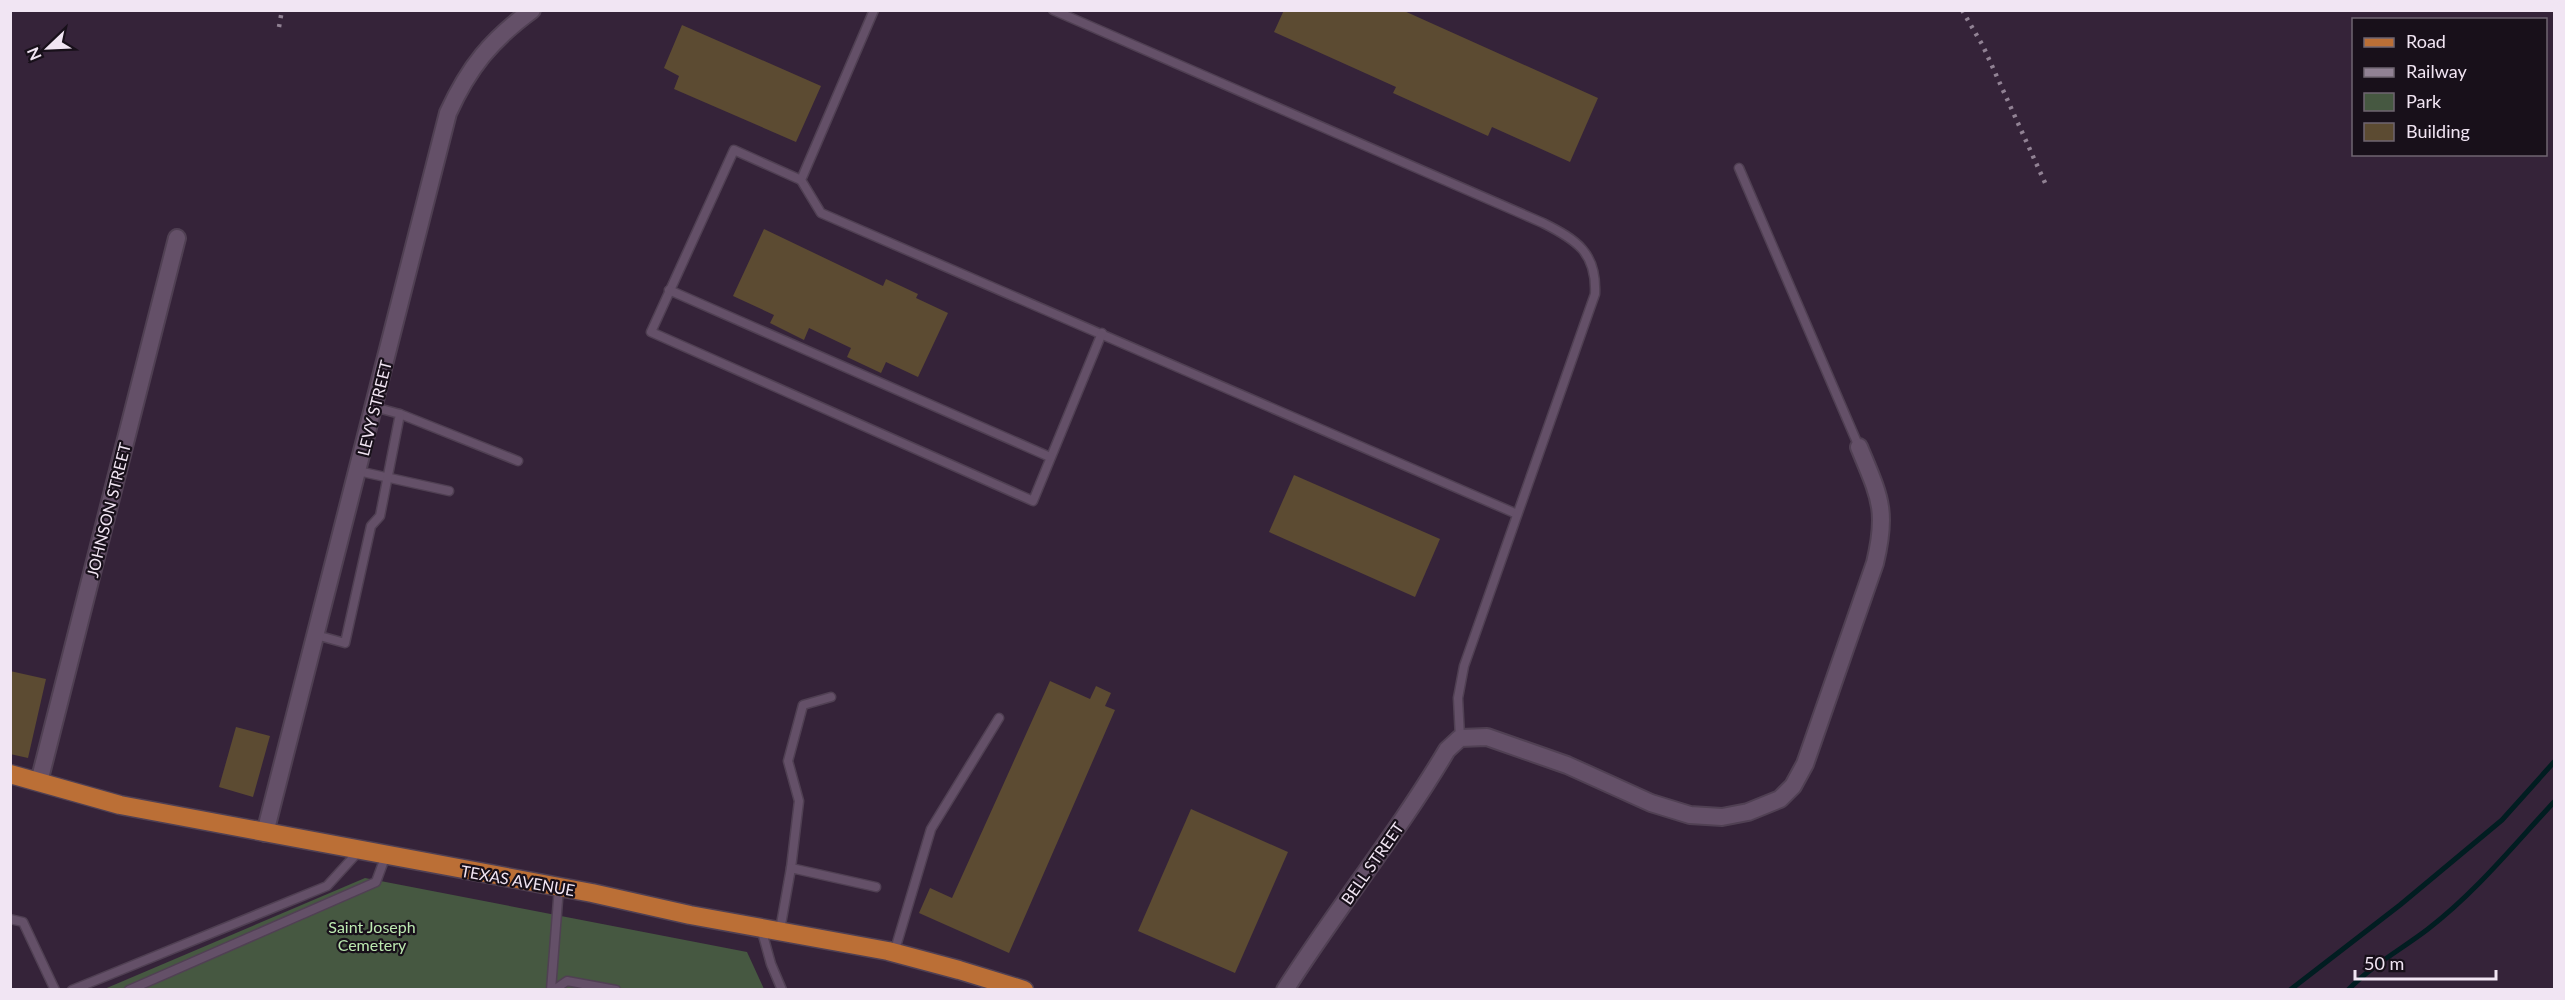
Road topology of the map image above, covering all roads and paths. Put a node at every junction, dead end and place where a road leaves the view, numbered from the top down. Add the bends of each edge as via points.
1 (532, 10) edge
2 (874, 10) edge
3 (1053, 10) edge
4 (1739, 168) dead end
5 (801, 180) junction
6 (177, 238) dead end
7 (669, 290) junction
8 (1102, 333) junction
9 (374, 407) junction
10 (400, 414) junction
11 (1859, 447) joint
12 (1050, 457) junction
13 (518, 461) dead end
14 (358, 471) junction
15 (389, 477) junction
16 (449, 491) dead end
17 (1517, 514) junction
18 (316, 635) junction
19 (831, 698) dead end
20 (999, 718) dead end
21 (1460, 738) junction
22 (10, 774) edge
23 (39, 782) junction
24 (265, 833) junction
25 (359, 850) junction
26 (386, 855) junction
27 (791, 868) junction
28 (560, 887) junction
29 (876, 887) dead end
30 (10, 919) edge
31 (761, 927) junction
32 (780, 930) junction
33 (894, 953) junction
34 (55, 990) edge
35 (72, 990) edge
36 (129, 990) edge
37 (553, 990) edge
38 (616, 990) edge
39 (782, 990) edge
40 (1024, 990) edge
41 (1285, 990) edge

1 - 9 street, LEVY STREET via 482,54 448,113
2 - 5 lane
3 - 17 lane via 1543,223 1582,248 1596,277 1595,294
4 - 11 lane
5 - 7 lane via 734,150
5 - 8 lane via 821,213
6 - 23 street, JOHNSON STREET
7 - 12 lane
7 - 12 lane via 651,332 1032,501
8 - 12 lane
8 - 17 lane
9 - 10 lane
9 - 14 street, LEVY STREET
10 - 13 lane
10 - 15 lane
11 - 21 street via 1881,500 1882,532 1875,563 1805,764 1793,786 1780,799 1722,817 1690,815 1487,737
14 - 15 lane
14 - 18 street, LEVY STREET
15 - 16 lane
15 - 18 lane via 380,516 371,526 345,643
17 - 21 lane via 1464,666 1458,698
18 - 24 street, LEVY STREET
19 - 27 lane via 803,705 788,761 799,801
20 - 33 lane via 931,829
21 - 41 street, BELL STREET via 1447,750
22 - 23 main road, TEXAS AVENUE
23 - 24 main road, TEXAS AVENUE via 120,806
24 - 25 main road, TEXAS AVENUE
25 - 26 main road, TEXAS AVENUE
25 - 35 lane via 327,886
26 - 28 main road, TEXAS AVENUE
26 - 36 lane via 376,882
27 - 29 lane
27 - 32 lane
28 - 31 main road, TEXAS AVENUE
28 - 37 lane
30 - 34 lane via 23,922
31 - 32 main road, TEXAS AVENUE
31 - 39 lane
32 - 33 main road, TEXAS AVENUE
33 - 40 main road, TEXAS AVENUE
37 - 38 lane via 567,981

